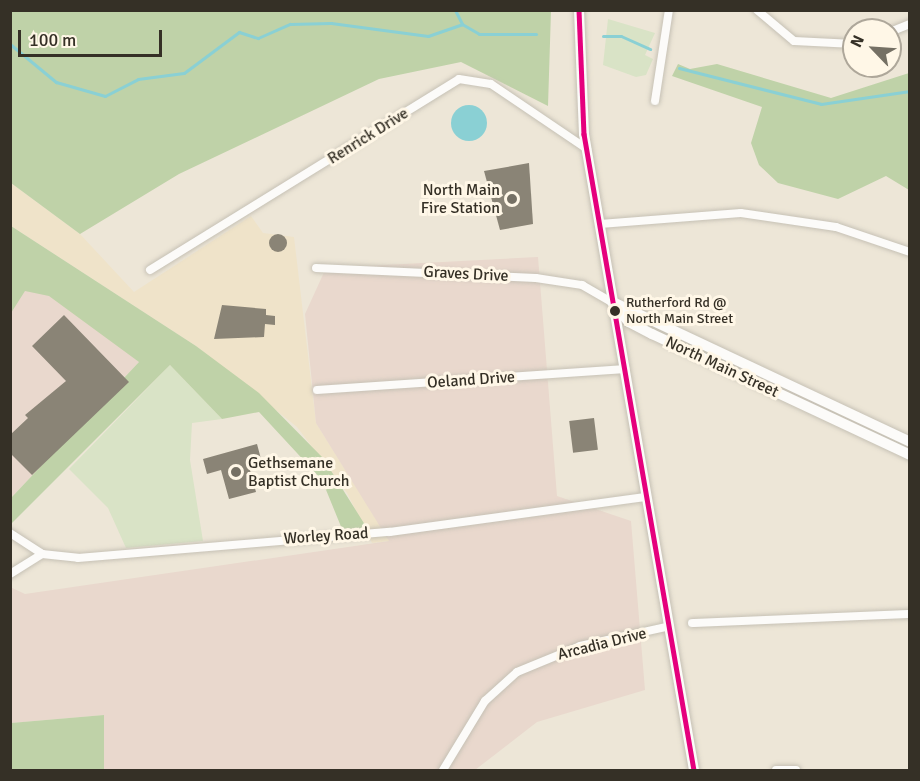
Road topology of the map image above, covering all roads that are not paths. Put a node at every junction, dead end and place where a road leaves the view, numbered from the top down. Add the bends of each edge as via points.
1 (579, 10) edge
2 (669, 10) edge
3 (757, 10) edge
4 (842, 44) edge
5 (655, 101) dead end
6 (587, 149) junction
7 (600, 224) junction
8 (909, 252) edge
9 (316, 268) dead end
10 (150, 270) dead end
11 (612, 302) junction
12 (625, 369) junction
13 (317, 390) dead end
14 (880, 427) junction
15 (875, 439) junction
16 (909, 442) edge
17 (909, 455) edge
18 (647, 497) junction
19 (10, 533) edge
20 (42, 554) junction
21 (10, 574) edge
22 (909, 614) edge
23 (692, 623) dead end
24 (670, 626) junction
25 (443, 771) edge
26 (694, 771) edge
27 (776, 771) edge
28 (795, 771) edge

1 - 6 street
2 - 5 street
3 - 4 street via 794,42
6 - 7 street
6 - 10 street, Renrick Drive via 491,84 459,80
7 - 8 street via 741,213 836,227
7 - 11 street
9 - 11 street, Graves Drive via 536,278 582,285
11 - 12 street
11 - 14 street, North Main Street
11 - 15 street, North Main Street via 629,322 652,334
12 - 13 street, Oeland Drive
12 - 18 street
14 - 15 street
14 - 16 street, North Main Street
15 - 17 street, North Main Street
18 - 20 street, Worley Road via 390,532 78,558
18 - 24 street
19 - 20 street, Worley Road
20 - 21 street
22 - 23 street
24 - 25 street, Arcadia Drive via 580,646 517,672 485,701
24 - 26 street
27 - 28 street

